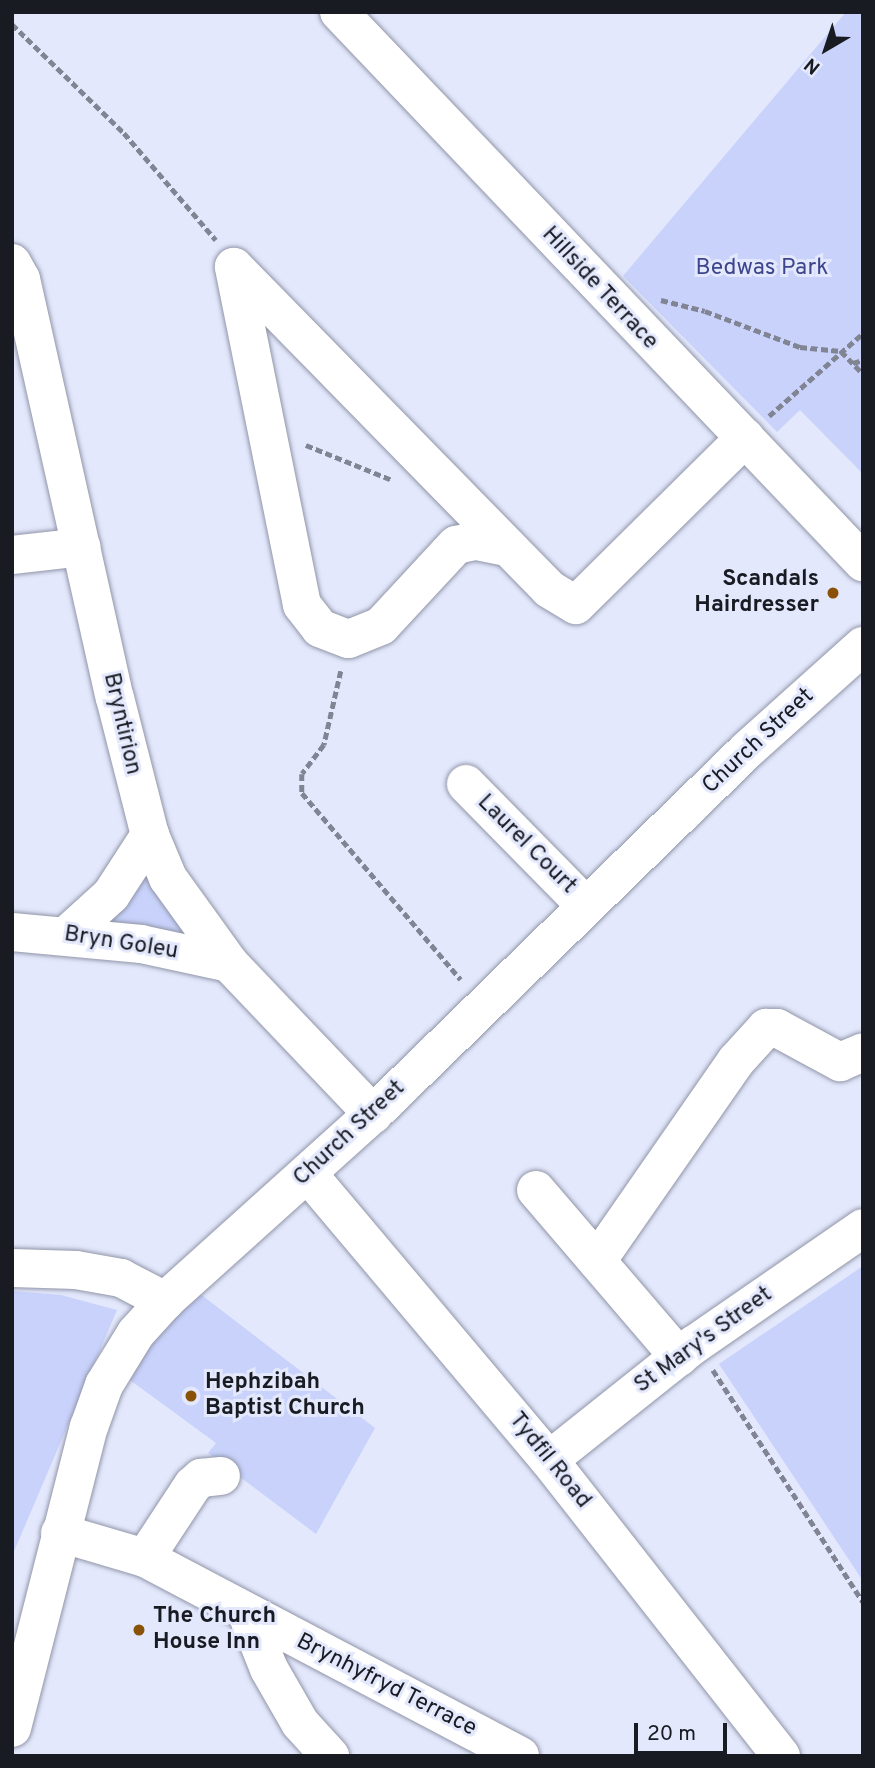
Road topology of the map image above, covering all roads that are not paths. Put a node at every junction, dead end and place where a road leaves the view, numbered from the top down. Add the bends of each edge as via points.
1 (339, 12) edge
2 (12, 263) edge
3 (745, 438) junction
4 (82, 547) junction
5 (507, 547) junction
6 (12, 555) edge
7 (863, 562) edge
8 (863, 646) edge
9 (466, 784) dead end
10 (150, 835) junction
11 (586, 906) junction
12 (12, 932) edge
13 (68, 934) junction
14 (229, 963) junction
15 (863, 1052) edge
16 (373, 1114) junction
17 (308, 1174) junction
18 (536, 1190) dead end
19 (863, 1228) edge
20 (597, 1261) junction
21 (12, 1268) edge
22 (164, 1301) junction
23 (687, 1350) junction
24 (549, 1460) junction
25 (221, 1476) dead end
26 (60, 1532) junction
27 (145, 1559) junction
28 (247, 1614) junction
29 (12, 1728) edge
30 (330, 1756) edge
31 (520, 1756) edge
32 (781, 1756) edge

1 - 3 street, Hillside Terrace
2 - 4 street, Bryntirion via 21,279
3 - 5 street via 576,605 549,589
3 - 7 street, Hillside Terrace
4 - 6 street
4 - 10 street, Bryntirion
5 - 5 street via 234,267 303,605 320,628 348,639 381,626 456,545 475,541
8 - 11 street, Church Street
9 - 11 street, Laurel Court
10 - 13 street via 111,894
10 - 14 street, Bryntirion via 168,878
11 - 16 street, Church Street
12 - 13 street, Bryn Goleu
13 - 14 street, Bryn Goleu
14 - 16 street, Bryntirion
15 - 20 street via 840,1062 777,1028 766,1028 736,1061
16 - 17 street, Church Street
17 - 22 street, Church Street
17 - 24 street, Tydfil Road
18 - 20 street
19 - 23 street, St Mary's Street
20 - 23 street
21 - 22 street via 76,1270 121,1279
22 - 26 street, Church Street via 136,1333 104,1385
23 - 24 street, St Mary's Street
24 - 32 street, Tydfil Road
25 - 27 street via 201,1478 193,1485
26 - 27 street, Brynhyfryd Terrace
26 - 29 street, Church Street
27 - 28 street, Brynhyfryd Terrace
28 - 30 street via 269,1669 300,1723
28 - 31 street, Brynhyfryd Terrace

